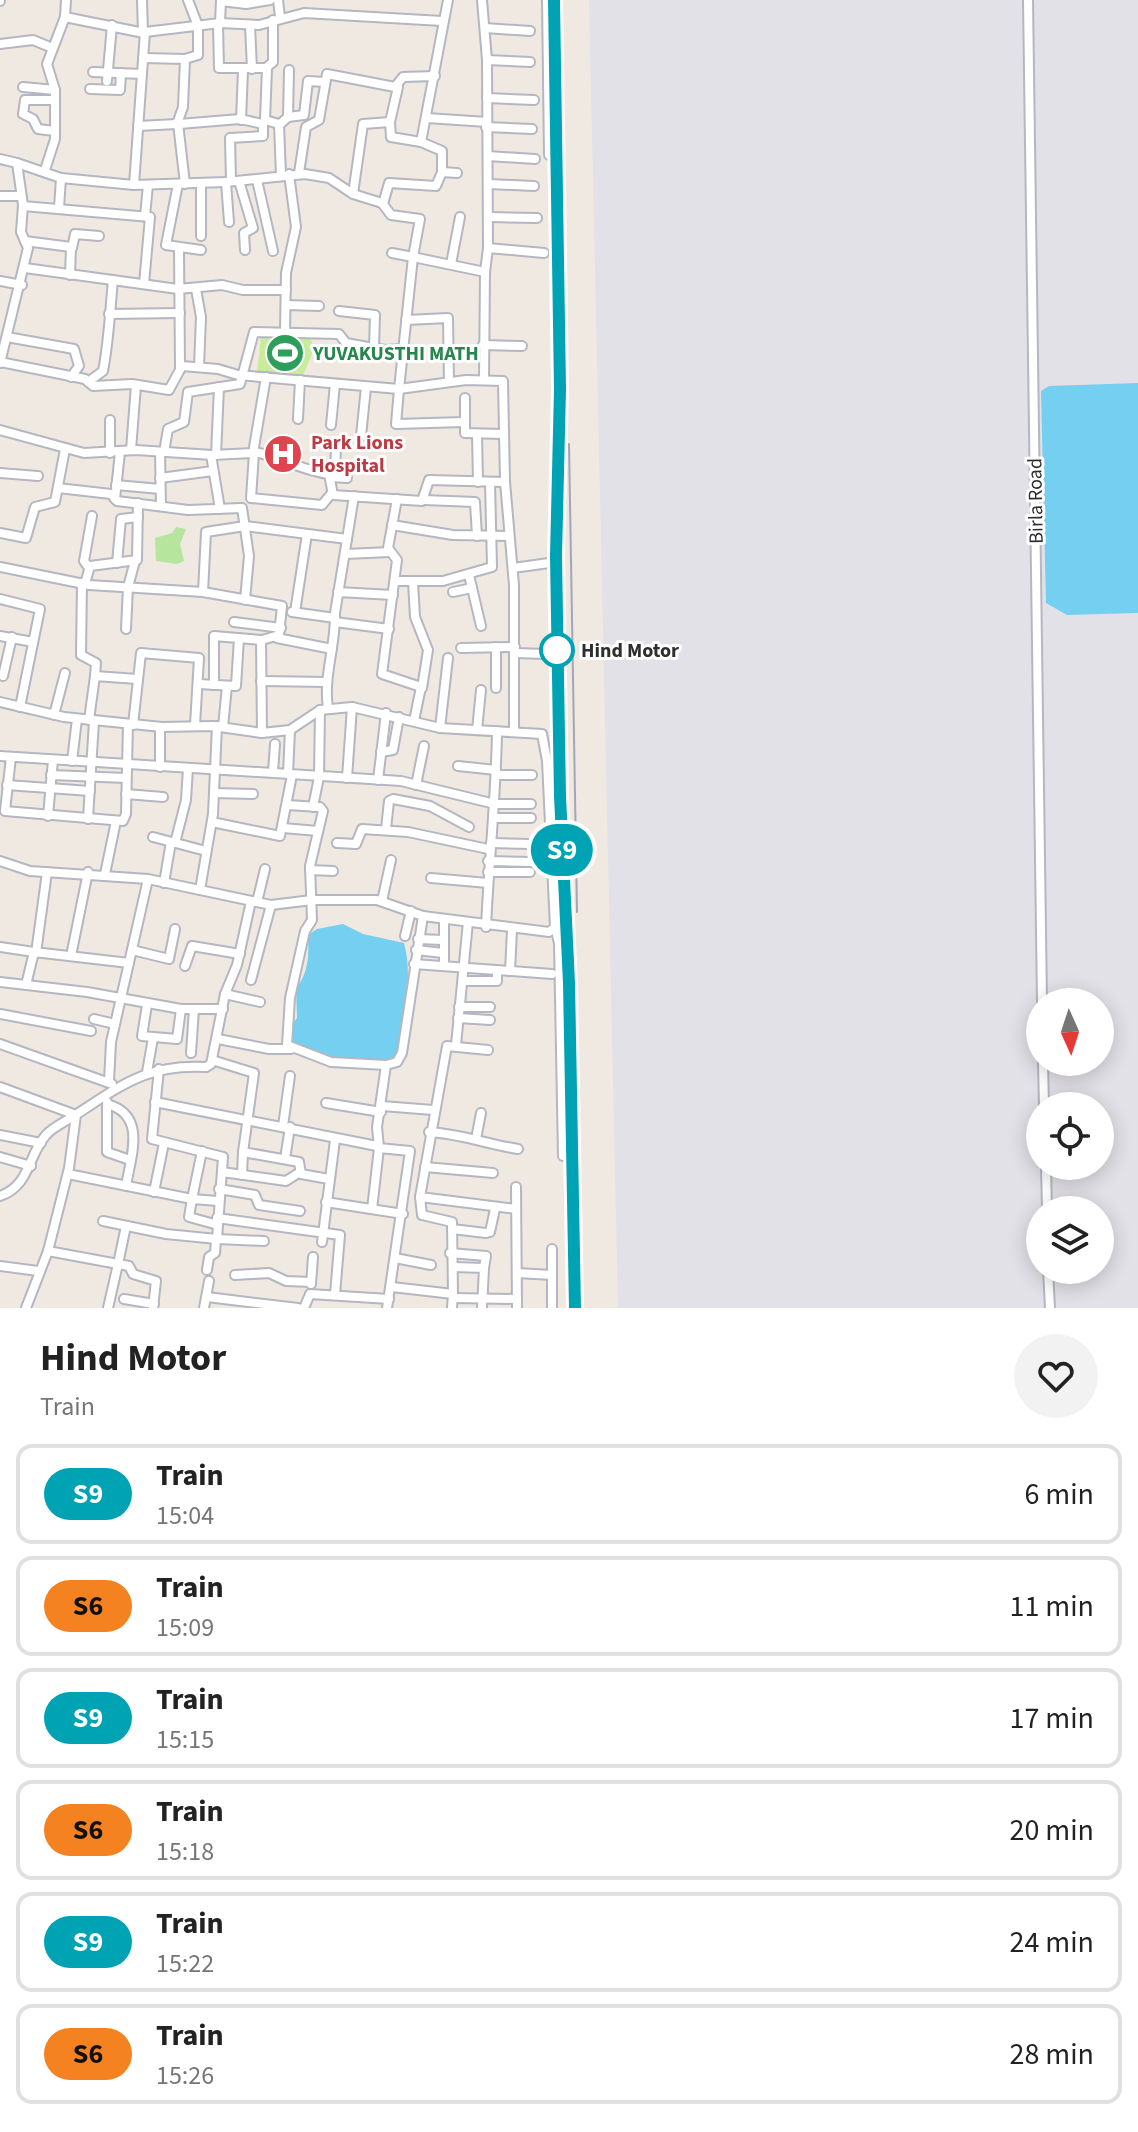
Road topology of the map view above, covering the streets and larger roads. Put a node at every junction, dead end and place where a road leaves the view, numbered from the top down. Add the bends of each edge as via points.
1 (66, 0) edge
2 (142, 0) edge
3 (188, 0) edge
4 (270, 0) edge
5 (278, 0) edge
6 (448, 0) edge
7 (482, 0) edge
8 (547, 0) edge
9 (1028, 0) edge
10 (221, 1) edge
11 (65, 17) junction
12 (276, 18) junction
13 (442, 21) junction
14 (219, 23) junction
15 (112, 25) junction
16 (250, 25) junction
17 (198, 26) junction
18 (485, 28) junction
19 (530, 31) dead end
20 (143, 33) junction
21 (0, 44) edge
22 (50, 47) junction
23 (143, 58) junction
24 (185, 59) junction
25 (487, 60) junction
26 (530, 62) dead end
27 (266, 68) junction
28 (248, 69) junction
29 (289, 70) dead end
30 (93, 72) dead end
31 (121, 73) junction
32 (142, 74) junction
33 (435, 76) junction
34 (107, 77) junction
35 (325, 82) junction
36 (23, 87) dead end
37 (398, 87) junction
38 (90, 89) dead end
39 (55, 90) junction
40 (487, 98) junction
41 (55, 100) junction
42 (534, 100) dead end
43 (288, 117) junction
44 (427, 118) junction
45 (241, 120) junction
46 (390, 122) junction
47 (178, 124) junction
48 (486, 124) junction
49 (279, 125) junction
50 (138, 126) junction
51 (532, 129) dead end
52 (55, 131) junction
53 (421, 142) junction
54 (549, 155) dead end
55 (488, 156) junction
56 (0, 159) edge
57 (535, 159) dead end
58 (17, 163) junction
59 (45, 170) junction
60 (442, 172) junction
61 (457, 173) dead end
62 (290, 174) junction
63 (61, 178) junction
64 (257, 180) junction
65 (232, 181) junction
66 (201, 183) junction
67 (181, 184) junction
68 (489, 184) junction
69 (134, 185) junction
70 (148, 185) junction
71 (534, 186) dead end
72 (353, 194) junction
73 (0, 196) edge
74 (22, 201) junction
75 (383, 204) junction
76 (59, 208) junction
77 (148, 217) junction
78 (460, 217) dead end
79 (490, 217) junction
80 (537, 218) dead end
81 (171, 219) junction
82 (229, 222) dead end
83 (99, 236) dead end
84 (201, 236) dead end
85 (25, 241) junction
86 (72, 248) junction
87 (488, 248) junction
88 (179, 249) junction
89 (201, 250) dead end
90 (245, 250) dead end
91 (273, 251) dead end
92 (392, 253) dead end
93 (544, 253) dead end
94 (413, 257) junction
95 (451, 264) junction
96 (25, 268) junction
97 (485, 272) junction
98 (70, 275) junction
99 (113, 280) junction
100 (0, 281) edge
101 (144, 284) junction
102 (22, 285) junction
103 (178, 289) junction
104 (196, 289) junction
105 (286, 290) junction
106 (286, 305) junction
107 (319, 306) dead end
108 (339, 311) dead end
109 (180, 313) junction
110 (109, 314) junction
111 (406, 320) junction
112 (285, 331) junction
113 (7, 337) junction
114 (483, 345) junction
115 (522, 346) dead end
116 (374, 348) junction
117 (403, 349) junction
118 (0, 362) edge
119 (180, 367) junction
120 (199, 367) junction
121 (241, 375) junction
122 (71, 377) junction
123 (266, 377) junction
124 (484, 379) junction
125 (300, 380) junction
126 (88, 382) junction
127 (449, 382) junction
128 (335, 384) junction
129 (136, 385) junction
130 (219, 387) junction
131 (366, 387) junction
132 (399, 389) junction
133 (465, 398) dead end
134 (298, 419) dead end
135 (110, 420) dead end
136 (464, 422) junction
137 (331, 425) dead end
138 (0, 430) edge
139 (477, 434) junction
140 (503, 434) junction
141 (361, 436) dead end
142 (336, 448) dead end
143 (65, 449) junction
144 (131, 450) junction
145 (120, 452) junction
146 (162, 452) junction
147 (254, 452) junction
148 (110, 453) junction
149 (213, 455) junction
150 (213, 471) junction
151 (0, 473) edge
152 (38, 476) dead end
153 (331, 476) junction
154 (160, 478) junction
155 (347, 478) dead end
156 (478, 482) junction
157 (490, 482) junction
158 (505, 482) junction
159 (116, 485) junction
160 (58, 488) junction
161 (160, 489) junction
162 (331, 494) junction
163 (354, 496) junction
164 (397, 499) junction
165 (115, 500) junction
166 (424, 500) junction
167 (138, 503) junction
168 (161, 506) junction
169 (220, 509) junction
170 (92, 516) dead end
171 (138, 517) junction
172 (392, 525) junction
173 (245, 526) junction
174 (0, 533) edge
175 (307, 534) junction
176 (477, 536) junction
177 (490, 536) junction
178 (509, 536) junction
179 (347, 539) junction
180 (390, 552) junction
181 (345, 554) junction
182 (135, 561) junction
183 (117, 563) junction
184 (549, 563) dead end
185 (493, 564) junction
186 (512, 566) junction
187 (0, 567) edge
188 (89, 568) junction
189 (469, 575) junction
190 (395, 581) junction
191 (413, 582) junction
192 (83, 584) junction
193 (128, 587) junction
194 (472, 588) junction
195 (203, 592) junction
196 (338, 592) junction
197 (453, 592) dead end
198 (393, 595) junction
199 (0, 599) edge
200 (245, 600) junction
201 (283, 611) junction
202 (295, 612) junction
203 (335, 620) junction
204 (234, 622) dead end
205 (481, 626) dead end
206 (281, 628) junction
207 (126, 629) dead end
208 (389, 629) junction
209 (0, 636) edge
210 (12, 637) junction
211 (239, 638) junction
212 (277, 638) junction
213 (262, 640) junction
214 (33, 642) junction
215 (496, 647) junction
216 (461, 648) dead end
217 (332, 649) junction
218 (515, 650) junction
219 (546, 654) dead end
220 (448, 658) dead end
221 (65, 673) dead end
222 (95, 676) junction
223 (4, 677) edge
224 (137, 679) junction
225 (261, 681) junction
226 (327, 682) junction
227 (198, 684) junction
228 (214, 685) junction
229 (227, 686) junction
230 (422, 688) junction
231 (496, 688) dead end
232 (481, 690) dead end
233 (0, 702) edge
234 (20, 707) junction
235 (352, 707) junction
236 (324, 709) junction
237 (386, 713) junction
238 (54, 715) junction
239 (399, 717) junction
240 (77, 719) junction
241 (92, 720) junction
242 (414, 721) junction
243 (130, 725) junction
244 (195, 725) junction
245 (160, 727) junction
246 (220, 727) junction
247 (440, 728) junction
248 (290, 730) junction
249 (477, 730) junction
250 (497, 731) junction
251 (514, 731) junction
252 (262, 733) junction
253 (275, 744) dead end
254 (424, 746) dead end
255 (381, 752) junction
256 (0, 756) edge
257 (11, 757) junction
258 (53, 760) junction
259 (72, 761) junction
260 (92, 762) junction
261 (126, 764) junction
262 (458, 766) dead end
263 (160, 767) junction
264 (188, 768) junction
265 (215, 770) junction
266 (273, 772) junction
267 (496, 773) junction
268 (290, 774) junction
269 (51, 775) junction
270 (532, 775) dead end
271 (319, 777) junction
272 (90, 778) junction
273 (126, 778) junction
274 (347, 778) junction
275 (378, 780) junction
276 (412, 784) junction
277 (7, 785) junction
278 (50, 788) junction
279 (90, 791) junction
280 (214, 793) junction
281 (126, 794) junction
282 (253, 794) dead end
283 (163, 797) dead end
284 (407, 801) junction
285 (495, 804) junction
286 (531, 804) dead end
287 (287, 805) junction
288 (313, 807) junction
289 (48, 816) junction
290 (493, 818) junction
291 (531, 818) dead end
292 (88, 819) junction
293 (116, 821) junction
294 (212, 822) junction
295 (469, 827) dead end
296 (283, 828) junction
297 (386, 829) junction
298 (318, 831) junction
299 (153, 837) dead end
300 (173, 843) junction
301 (337, 843) dead end
302 (531, 844) dead end
303 (489, 846) junction
304 (206, 851) junction
305 (391, 860) dead end
306 (0, 861) edge
307 (488, 861) junction
308 (531, 862) dead end
309 (265, 869) dead end
310 (310, 870) junction
311 (333, 871) dead end
312 (47, 872) junction
313 (88, 872) junction
314 (488, 872) junction
315 (530, 872) dead end
316 (105, 874) junction
317 (431, 878) dead end
318 (148, 879) junction
319 (164, 883) junction
320 (488, 883) junction
321 (200, 890) junction
322 (312, 900) junction
323 (254, 901) junction
324 (382, 901) junction
325 (271, 905) junction
326 (411, 911) junction
327 (423, 916) junction
328 (444, 919) junction
329 (468, 922) junction
330 (486, 927) junction
331 (555, 927) junction
332 (175, 929) dead end
333 (512, 930) junction
334 (405, 936) dead end
335 (418, 939) junction
336 (443, 940) junction
337 (0, 947) edge
338 (132, 950) junction
339 (416, 950) junction
340 (35, 952) junction
341 (443, 953) junction
342 (240, 954) junction
343 (71, 956) junction
344 (129, 963) junction
345 (414, 964) junction
346 (185, 966) dead end
347 (444, 966) junction
348 (466, 966) junction
349 (497, 970) junction
350 (510, 971) junction
351 (552, 974) dead end
352 (251, 980) dead end
353 (464, 981) junction
354 (0, 982) edge
355 (26, 985) junction
356 (1042, 988) edge
357 (225, 994) junction
358 (120, 999) junction
359 (260, 1002) dead end
360 (147, 1005) junction
361 (459, 1007) junction
362 (490, 1007) dead end
363 (181, 1009) junction
364 (194, 1009) junction
365 (223, 1009) junction
366 (0, 1014) edge
367 (458, 1018) junction
368 (94, 1019) dead end
369 (490, 1020) dead end
370 (115, 1024) junction
371 (91, 1031) dead end
372 (153, 1038) junction
373 (218, 1039) junction
374 (0, 1044) edge
375 (456, 1045) junction
376 (292, 1049) junction
377 (488, 1050) dead end
378 (191, 1053) dead end
379 (212, 1060) junction
380 (386, 1065) junction
381 (159, 1069) junction
382 (147, 1072) junction
383 (290, 1076) dead end
384 (109, 1081) junction
385 (0, 1087) edge
386 (118, 1088) junction
387 (108, 1093) junction
388 (155, 1102) junction
389 (326, 1103) dead end
390 (107, 1104) junction
391 (381, 1109) junction
392 (433, 1110) junction
393 (481, 1113) dead end
394 (76, 1115) junction
395 (247, 1120) junction
396 (286, 1127) junction
397 (429, 1132) junction
398 (0, 1135) edge
399 (476, 1139) junction
400 (335, 1140) junction
401 (41, 1143) junction
402 (164, 1143) junction
403 (378, 1147) junction
404 (518, 1149) dead end
405 (202, 1151) junction
406 (410, 1151) junction
407 (426, 1152) junction
408 (243, 1156) junction
409 (563, 1156) dead end
410 (0, 1157) edge
411 (223, 1157) junction
412 (285, 1159) junction
413 (130, 1160) junction
414 (31, 1166) junction
415 (425, 1167) junction
416 (222, 1172) junction
417 (300, 1172) junction
418 (493, 1173) dead end
419 (68, 1174) junction
420 (242, 1175) junction
421 (329, 1179) junction
422 (126, 1186) junction
423 (516, 1187) dead end
424 (219, 1189) junction
425 (154, 1192) junction
426 (0, 1196) edge
427 (420, 1197) junction
428 (192, 1199) junction
429 (218, 1201) junction
430 (326, 1202) junction
431 (372, 1209) junction
432 (495, 1209) junction
433 (516, 1209) junction
434 (300, 1211) dead end
435 (403, 1214) junction
436 (103, 1221) dead end
437 (218, 1222) junction
438 (126, 1226) junction
439 (452, 1229) junction
440 (322, 1238) junction
441 (217, 1239) junction
442 (264, 1241) dead end
443 (552, 1249) dead end
444 (48, 1251) junction
445 (450, 1253) junction
446 (313, 1257) dead end
447 (395, 1258) junction
448 (118, 1264) junction
449 (431, 1265) dead end
450 (0, 1266) edge
451 (454, 1267) junction
452 (484, 1268) junction
453 (207, 1270) dead end
454 (38, 1271) junction
455 (517, 1273) junction
456 (235, 1275) dead end
457 (552, 1275) junction
458 (209, 1281) dead end
459 (311, 1282) junction
460 (1049, 1284) edge
461 (392, 1287) junction
462 (310, 1294) junction
463 (335, 1294) junction
464 (482, 1296) junction
465 (207, 1297) junction
466 (124, 1299) dead end
467 (453, 1300) edge
468 (388, 1304) edge
469 (517, 1304) edge
470 (153, 1306) edge
471 (552, 1307) edge
472 (26, 1308) edge
473 (108, 1308) edge
474 (204, 1308) edge
475 (301, 1308) edge
476 (482, 1308) edge
477 (1050, 1308) edge

1 - 11 street
2 - 20 street
3 - 17 street
4 - 10 street
5 - 12 street
6 - 13 street
7 - 18 street
8 - 54 street
9 - 356 street, Birla Road
10 - 14 street
11 - 15 street
11 - 22 street
12 - 13 street via 304,13
12 - 16 street
12 - 27 street via 273,62
13 - 33 street
14 - 16 street
14 - 17 street
14 - 28 street via 219,67
15 - 20 street
15 - 34 street
16 - 28 street
17 - 20 street
17 - 24 street via 198,56
18 - 19 street
18 - 25 street
20 - 23 street
21 - 22 street via 33,40
22 - 39 street via 47,73
23 - 24 street
23 - 32 street
24 - 47 street
25 - 26 street
25 - 40 street
27 - 28 street
27 - 49 street via 265,120
28 - 45 street
29 - 43 street
30 - 34 street
31 - 32 street
31 - 34 street
31 - 38 street via 121,89
32 - 50 street
33 - 37 street via 404,76
33 - 44 street
35 - 37 street via 329,74
35 - 43 street via 308,81 304,115
35 - 62 street via 319,120 306,127
36 - 39 street
37 - 46 street
39 - 41 street
40 - 42 street
40 - 48 street
41 - 52 street
41 - 52 street via 25,100 23,114 38,129
43 - 49 street
44 - 48 street
44 - 53 street
45 - 47 street
45 - 65 street via 263,124 263,136 230,138
46 - 53 street via 391,137
46 - 72 street via 363,122
47 - 50 street
47 - 67 street
48 - 51 street
48 - 55 street
49 - 62 street
50 - 69 street
52 - 59 street
53 - 60 street via 442,151
55 - 57 street
55 - 68 street
56 - 58 street
58 - 59 street
58 - 74 street
59 - 63 street
60 - 61 street
60 - 75 street via 437,185 389,183
62 - 64 street
62 - 72 street via 329,178
62 - 105 street via 296,227
63 - 69 street
63 - 76 street
64 - 65 street
64 - 91 street
65 - 66 street
65 - 82 street
65 - 90 street via 253,227 244,233
66 - 67 street
66 - 84 street
67 - 70 street
67 - 81 street
68 - 71 street
68 - 79 street
69 - 70 street
70 - 77 street
72 - 75 street
73 - 74 street
74 - 76 street
74 - 85 street
75 - 94 street via 391,215 420,219
76 - 77 street
77 - 81 street
77 - 101 street
78 - 95 street
79 - 80 street
79 - 87 street
81 - 88 street via 166,245
83 - 86 street via 75,234
85 - 86 street
85 - 96 street
86 - 98 street
87 - 93 street
87 - 97 street
88 - 89 street
88 - 103 street
92 - 94 street
94 - 95 street
94 - 111 street
95 - 97 street
96 - 98 street
96 - 102 street
97 - 114 street
98 - 99 street
99 - 101 street
99 - 110 street
100 - 102 street
101 - 103 street
102 - 113 street
103 - 104 street
103 - 109 street
104 - 105 street via 225,285
104 - 120 street
105 - 106 street
106 - 107 street
106 - 112 street
108 - 116 street via 375,315
109 - 110 street
109 - 119 street
110 - 126 street via 102,373
111 - 117 street
111 - 127 street via 448,318
112 - 116 street via 341,334 344,342
112 - 121 street via 254,332
113 - 118 street
113 - 122 street via 73,349 79,366
114 - 115 street
114 - 124 street
116 - 117 street
117 - 132 street
118 - 122 street
119 - 120 street
119 - 129 street via 169,390
120 - 121 street
121 - 123 street
121 - 130 street via 239,384
122 - 126 street
123 - 125 street
123 - 147 street
124 - 127 street
124 - 140 street via 503,381
125 - 128 street
125 - 134 street
126 - 129 street via 101,387
127 - 132 street
128 - 131 street
128 - 137 street
129 - 144 street
130 - 146 street via 187,393 184,422 168,429
130 - 149 street
131 - 132 street
131 - 141 street
132 - 136 street via 396,424
133 - 136 street
135 - 148 street
136 - 139 street via 465,433
138 - 143 street
139 - 140 street
139 - 156 street
140 - 158 street
142 - 153 street
143 - 148 street
143 - 160 street
144 - 145 street
144 - 146 street
145 - 148 street
145 - 159 street
146 - 149 street
146 - 154 street
147 - 149 street
147 - 153 street
147 - 162 street via 251,498 322,505
149 - 150 street
150 - 154 street
150 - 169 street
151 - 152 street
153 - 155 street
153 - 162 street
154 - 161 street
156 - 157 street
156 - 166 street via 428,480
157 - 158 street
157 - 177 street
158 - 178 street
159 - 161 street
159 - 165 street
160 - 165 street via 111,494
160 - 174 street via 54,504 35,507 26,538
161 - 168 street
162 - 163 street
163 - 164 street
163 - 179 street
164 - 166 street
164 - 172 street
165 - 167 street
166 - 176 street via 475,501
167 - 168 street
167 - 171 street
168 - 169 street
169 - 173 street via 242,508
170 - 188 street via 84,561
171 - 182 street
171 - 183 street via 121,519
172 - 176 street
172 - 180 street
173 - 175 street
173 - 195 street via 206,532
173 - 200 street
175 - 179 street
175 - 202 street
176 - 177 street
177 - 178 street
177 - 185 street
178 - 186 street
179 - 181 street
180 - 181 street
180 - 190 street via 397,558
181 - 196 street
182 - 183 street
182 - 193 street
183 - 188 street
184 - 186 street
185 - 186 street
185 - 189 street
186 - 218 street
187 - 192 street
188 - 192 street
189 - 191 street
189 - 194 street
190 - 191 street
190 - 198 street
191 - 230 street via 415,617 428,650
192 - 193 street
192 - 222 street via 81,655 96,663
193 - 195 street
193 - 207 street
194 - 197 street
194 - 205 street
195 - 200 street
196 - 198 street
196 - 203 street
198 - 208 street
199 - 214 street via 40,608
200 - 201 street via 279,605
201 - 202 street
201 - 206 street
202 - 203 street
203 - 208 street
203 - 217 street
204 - 206 street
206 - 212 street
208 - 230 street via 382,675
209 - 210 street
210 - 214 street
210 - 223 street
211 - 213 street
211 - 228 street via 213,637
211 - 229 street via 237,684
212 - 213 street
212 - 217 street
213 - 225 street
214 - 234 street
215 - 216 street
215 - 218 street
215 - 231 street
217 - 226 street
218 - 219 street
218 - 251 street
220 - 247 street
221 - 238 street
222 - 224 street
222 - 241 street
224 - 227 street via 140,653 198,657
224 - 243 street
225 - 226 street
225 - 252 street
226 - 236 street
227 - 228 street
227 - 244 street
228 - 229 street
229 - 246 street
230 - 242 street
232 - 249 street
233 - 234 street
234 - 238 street
235 - 236 street
235 - 237 street
235 - 274 street
236 - 248 street
236 - 271 street
237 - 239 street
237 - 255 street
238 - 240 street
239 - 242 street
239 - 255 street via 393,750
240 - 241 street
240 - 259 street
241 - 243 street
241 - 260 street
242 - 247 street
243 - 245 street
243 - 261 street
244 - 245 street
244 - 246 street
245 - 263 street
246 - 252 street
246 - 265 street
247 - 249 street
248 - 252 street
248 - 268 street
249 - 250 street
250 - 251 street
250 - 267 street
251 - 331 street via 543,734
253 - 266 street
254 - 276 street
255 - 275 street
256 - 257 street
257 - 258 street
257 - 277 street
258 - 259 street
258 - 269 street
259 - 260 street
260 - 261 street
260 - 272 street
261 - 263 street
261 - 273 street
262 - 267 street
263 - 264 street
264 - 265 street
264 - 300 street via 186,800
265 - 266 street
265 - 280 street
266 - 268 street
267 - 270 street
267 - 285 street
268 - 271 street
268 - 287 street
269 - 272 street
269 - 278 street
271 - 274 street
271 - 288 street
272 - 273 street
272 - 279 street
273 - 281 street
274 - 275 street
275 - 276 street
276 - 284 street
276 - 285 street
277 - 278 street
277 - 289 street via 5,811
278 - 279 street
278 - 289 street
279 - 292 street
280 - 282 street
280 - 294 street
281 - 283 street
281 - 293 street via 125,819
284 - 295 street via 430,806
284 - 297 street via 389,800
285 - 286 street
285 - 290 street
287 - 288 street
287 - 296 street
288 - 298 street via 323,811
289 - 292 street
290 - 291 street
290 - 303 street
292 - 293 street
293 - 316 street
294 - 296 street via 274,837
294 - 304 street
296 - 298 street
297 - 301 street via 364,829 358,843
297 - 303 street
298 - 310 street
299 - 300 street
300 - 304 street
300 - 319 street
302 - 303 street
303 - 307 street
304 - 321 street
305 - 324 street
306 - 312 street
307 - 308 street
307 - 314 street
309 - 323 street
310 - 311 street
310 - 322 street
312 - 313 street
312 - 340 street
313 - 316 street
313 - 343 street
314 - 315 street
314 - 320 street
316 - 318 street
317 - 320 street
318 - 319 street
318 - 338 street
319 - 321 street
320 - 330 street
321 - 323 street
322 - 324 street
322 - 325 street
322 - 376 street via 312,920 290,998 286,1037
323 - 325 street
323 - 342 street
324 - 326 street
325 - 352 street
326 - 327 street
326 - 334 street
327 - 328 street
327 - 335 street
328 - 329 street
328 - 336 street
329 - 330 street
329 - 348 street
330 - 333 street
331 - 333 street via 549,932
331 - 409 street
332 - 338 street via 169,959
333 - 350 street
335 - 336 street
335 - 339 street
336 - 341 street
337 - 340 street
338 - 344 street
339 - 341 street
339 - 345 street
340 - 343 street
340 - 355 street
341 - 347 street
342 - 346 street via 192,946
342 - 357 street
343 - 344 street
344 - 358 street
345 - 347 street
345 - 380 street via 402,1053 397,1062
347 - 348 street
348 - 349 street
348 - 353 street
349 - 350 street
349 - 353 street via 492,983
350 - 351 street
353 - 361 street
354 - 355 street
355 - 358 street
357 - 359 street
357 - 365 street
358 - 360 street
358 - 370 street
360 - 363 street
360 - 372 street via 142,1036
361 - 362 street
361 - 367 street
363 - 364 street
363 - 372 street via 177,1039
364 - 365 street
364 - 378 street
365 - 373 street
366 - 371 street
367 - 369 street
367 - 375 street
368 - 370 street
370 - 384 street
372 - 382 street
373 - 376 street
373 - 379 street
374 - 384 street
375 - 377 street
375 - 392 street via 447,1046
376 - 380 street via 331,1062
379 - 381 street via 206,1067
379 - 395 street via 252,1070
380 - 391 street
381 - 382 street
381 - 388 street
382 - 386 street
383 - 396 street
384 - 386 street
385 - 394 street
386 - 387 street
387 - 390 street
387 - 394 street
388 - 395 street
388 - 402 street via 151,1137
389 - 391 street
390 - 413 street via 128,1113
390 - 413 street via 107,1152
391 - 392 street
391 - 403 street
392 - 397 street
393 - 399 street
394 - 401 street
394 - 419 street
395 - 396 street
395 - 408 street
396 - 400 street
396 - 412 street
397 - 399 street
397 - 407 street
398 - 401 street
399 - 404 street
400 - 403 street
400 - 421 street
401 - 414 street
402 - 405 street
402 - 425 street
403 - 406 street
403 - 431 street
405 - 411 street
405 - 428 street
406 - 407 street
406 - 435 street
407 - 415 street
408 - 411 street
408 - 412 street
408 - 420 street
410 - 414 street
411 - 416 street
412 - 417 street via 301,1163
413 - 422 street
414 - 426 street via 18,1186
415 - 418 street
415 - 427 street
416 - 420 street
416 - 424 street
417 - 420 street via 288,1181
417 - 421 street
419 - 422 street
419 - 444 street
421 - 430 street
422 - 425 street
423 - 433 street
424 - 429 street
424 - 434 street via 255,1195 259,1205
425 - 428 street
427 - 432 street
427 - 439 street via 420,1213 450,1219
428 - 429 street
428 - 437 street via 190,1218
429 - 437 street
430 - 431 street
430 - 440 street
431 - 435 street
432 - 433 street
432 - 439 street via 488,1232
433 - 455 street
435 - 447 street
436 - 438 street
437 - 440 street
437 - 441 street
438 - 441 street
438 - 448 street
439 - 445 street
440 - 463 street via 340,1235
441 - 442 street
441 - 453 street
443 - 457 street
444 - 448 street
444 - 454 street
445 - 451 street
445 - 452 street via 486,1256
446 - 459 street
447 - 449 street
447 - 461 street
448 - 470 street via 156,1281
448 - 473 street
450 - 454 street
451 - 452 street
451 - 467 street
452 - 464 street
454 - 472 street
455 - 457 street
455 - 469 street
456 - 459 street via 269,1273 286,1281
457 - 471 street
458 - 465 street
459 - 462 street
460 - 477 street
461 - 467 street
461 - 468 street
462 - 463 street
462 - 475 street
463 - 468 street
464 - 467 street
464 - 469 street
464 - 476 street
465 - 474 street
465 - 475 street
466 - 470 street

